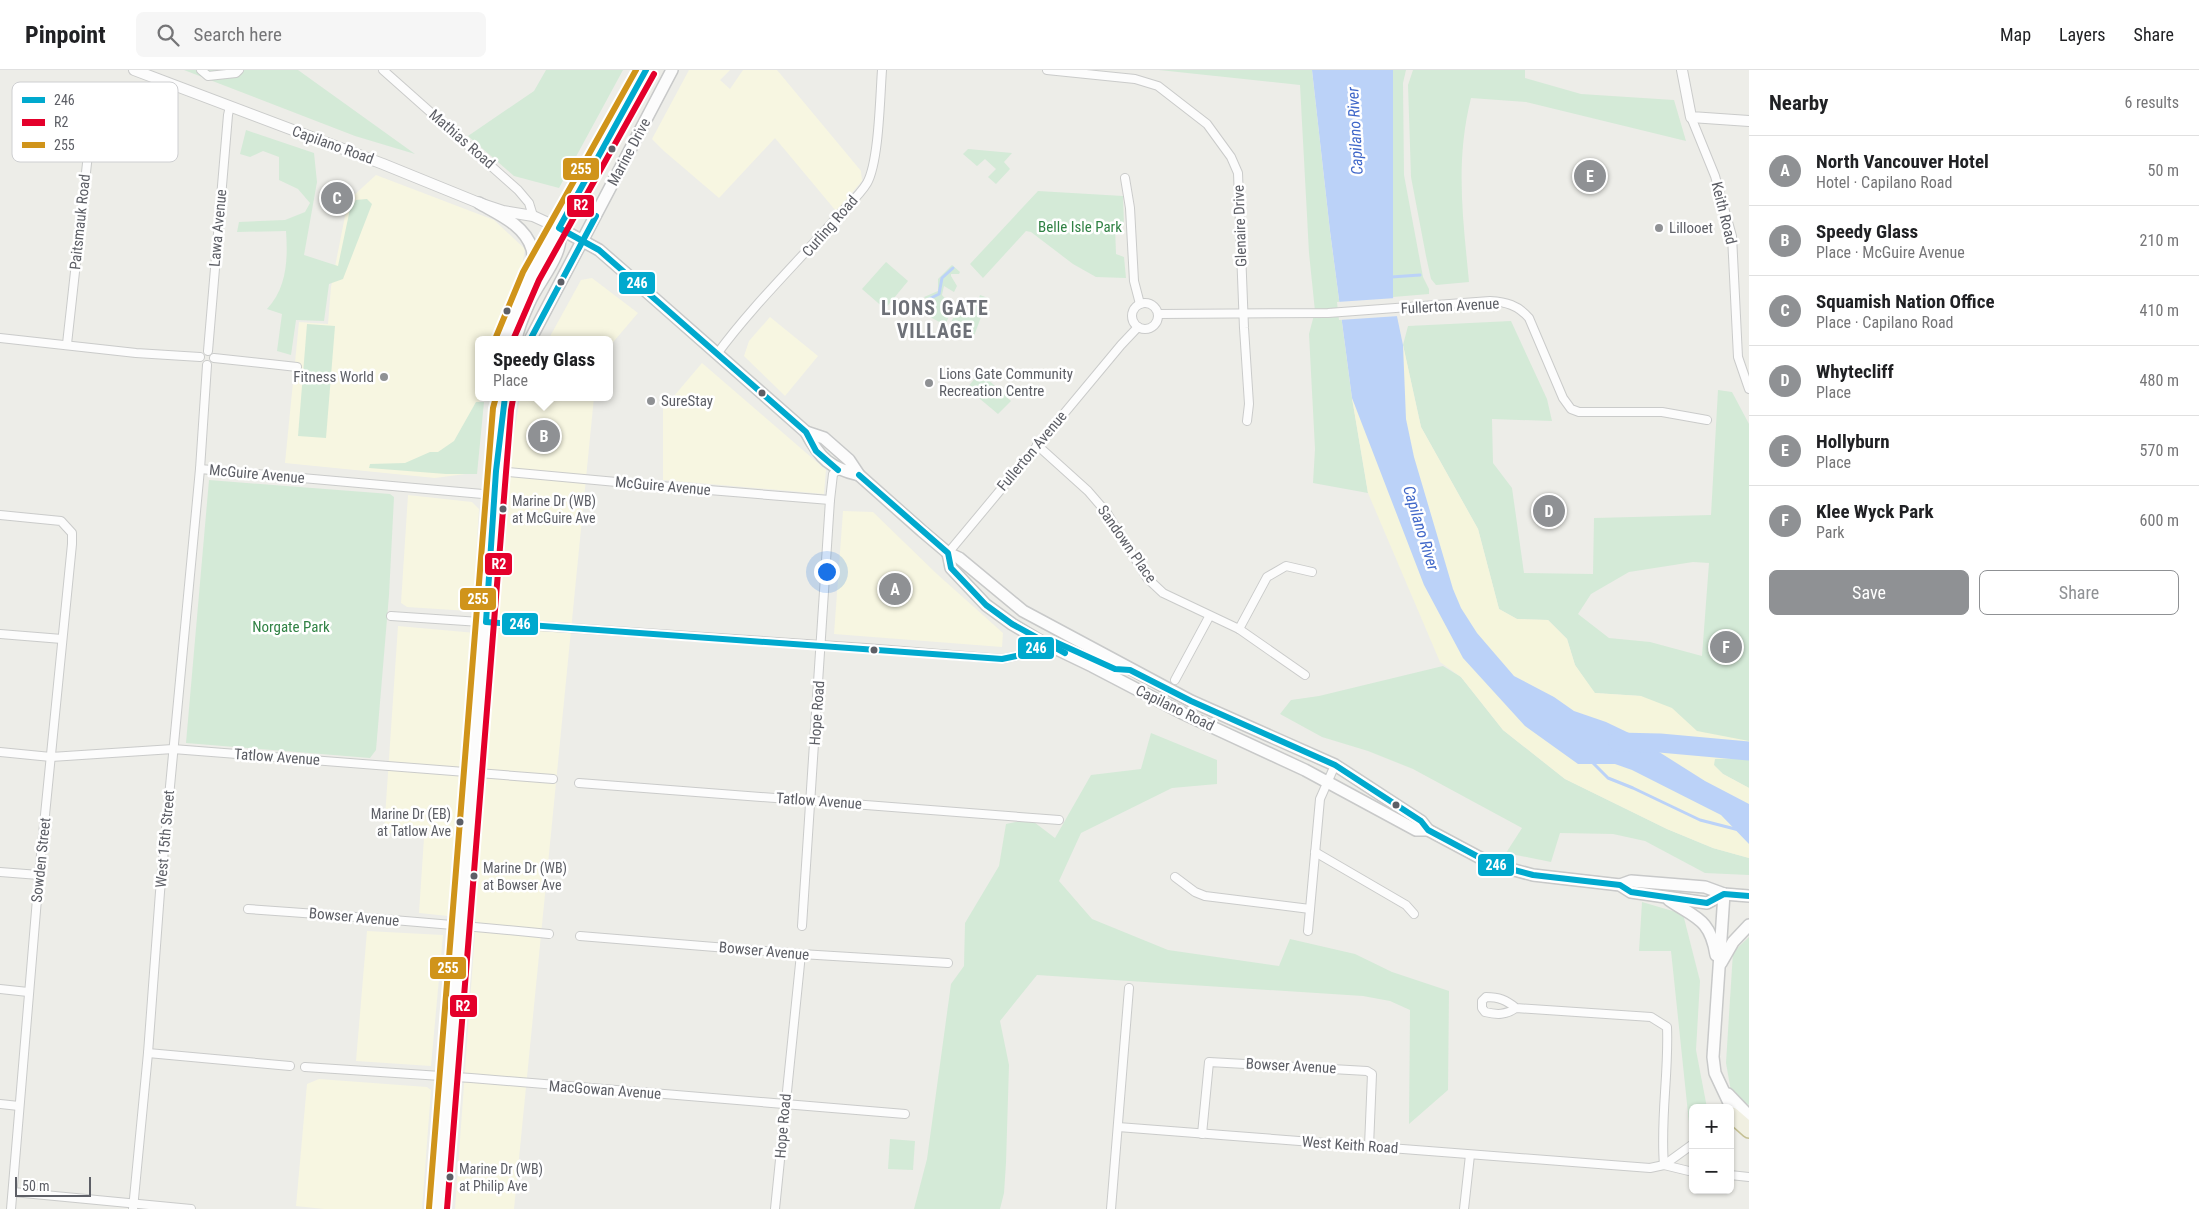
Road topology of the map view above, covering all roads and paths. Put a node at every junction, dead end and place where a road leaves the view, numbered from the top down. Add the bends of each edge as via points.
1 (134, 70) edge
2 (201, 70) edge
3 (239, 70) edge
4 (383, 70) edge
5 (646, 70) edge
6 (672, 70) edge
7 (882, 70) edge
8 (1047, 70) edge
9 (1682, 70) edge
10 (166, 82) edge
11 (178, 86) edge
12 (230, 106) junction
13 (1690, 117) junction
14 (1749, 121) edge
15 (87, 162) edge
16 (1125, 178) dead end
17 (479, 203) junction
18 (533, 216) junction
19 (559, 228) junction
20 (583, 241) junction
21 (531, 276) junction
22 (1140, 304) junction
23 (1158, 314) junction
24 (1243, 314) junction
25 (1138, 327) junction
26 (505, 336) edge
27 (517, 336) edge
28 (532, 336) edge
29 (0, 338) edge
30 (67, 344) junction
31 (208, 351) junction
32 (717, 354) junction
33 (200, 357) junction
34 (214, 358) junction
35 (208, 365) junction
36 (297, 367) dead end
37 (1749, 389) edge
38 (501, 403) edge
39 (1706, 420) dead end
40 (1246, 421) dead end
41 (806, 432) junction
42 (1037, 445) junction
43 (200, 469) junction
44 (838, 470) junction
45 (496, 471) junction
46 (859, 475) junction
47 (494, 495) junction
48 (830, 500) junction
49 (0, 515) edge
50 (948, 553) junction
51 (1312, 572) dead end
52 (391, 616) dead end
53 (1209, 617) junction
54 (486, 622) junction
55 (1239, 629) junction
56 (0, 634) edge
57 (62, 638) junction
58 (1042, 642) junction
59 (822, 646) junction
60 (1130, 670) junction
61 (1305, 676) dead end
62 (1175, 680) dead end
63 (173, 749) junction
64 (0, 752) edge
65 (51, 756) junction
66 (1335, 765) junction
67 (473, 773) junction
68 (553, 780) dead end
69 (1328, 782) junction
70 (579, 783) dead end
71 (811, 801) junction
72 (1059, 820) dead end
73 (1428, 830) junction
74 (1315, 852) junction
75 (0, 872) edge
76 (39, 875) junction
77 (1175, 876) dead end
78 (1620, 885) junction
79 (1724, 894) junction
80 (1749, 896) edge
81 (1666, 898) junction
82 (1310, 908) junction
83 (248, 909) dead end
84 (1414, 914) dead end
85 (1749, 925) edge
86 (460, 926) junction
87 (802, 926) dead end
88 (1308, 931) dead end
89 (549, 934) dead end
90 (580, 936) dead end
91 (801, 954) junction
92 (948, 963) dead end
93 (1718, 969) junction
94 (1129, 988) dead end
95 (0, 989) edge
96 (28, 992) junction
97 (1516, 1008) dead end
98 (148, 1053) junction
99 (290, 1066) dead end
100 (305, 1067) dead end
101 (448, 1077) junction
102 (1723, 1089) junction
103 (0, 1104) edge
104 (785, 1104) junction
105 (1730, 1104) edge
106 (19, 1106) junction
107 (905, 1114) dead end
108 (1749, 1116) edge
109 (1734, 1117) edge
110 (1734, 1118) edge
111 (1749, 1123) edge
112 (1118, 1127) junction
113 (1749, 1130) edge
114 (1202, 1134) junction
115 (1369, 1146) junction
116 (1689, 1147) edge
117 (1470, 1155) junction
118 (1664, 1165) junction
119 (1689, 1171) edge
120 (1734, 1175) edge
121 (1749, 1177) edge
122 (13, 1192) junction
123 (133, 1206) edge
124 (11, 1209) edge
125 (191, 1209) edge
126 (438, 1209) edge
127 (775, 1209) edge
128 (1111, 1209) edge
129 (1464, 1209) edge

1 - 10 street, Capilano Road
2 - 3 street via 208,76
4 - 18 street, Mathias Road via 518,190 529,203
5 - 19 main road, Marine Drive
6 - 20 main road, Marine Drive
7 - 32 street, Curling Road via 875,156 867,183 822,236 770,289
8 - 24 street, Glenaire Drive via 1135,79 1158,86 1207,124 1231,156 1238,173
9 - 13 street, Keith Road
11 - 12 street, Capilano Road
12 - 17 street, Capilano Road
12 - 31 street, Lawa Avenue
13 - 14 street
13 - 37 street, Keith Road via 1715,176 1732,236 1738,357
15 - 30 street, Paitsmauk Road
16 - 22 street via 1134,281
17 - 18 street, Capilano Road
17 - 21 main road via 514,224 527,238 532,250
18 - 19 street, Capilano Road
19 - 20 main road, Capilano Road
19 - 21 main road, Marine Drive
19 - 27 main road via 561,237 557,252 529,302
20 - 28 main road, Marine Drive
20 - 32 main road, Capilano Road via 600,251
21 - 26 main road, Marine Drive
22 - 23 street via 1151,305
22 - 25 street via 1133,313 1133,321
23 - 24 street, Fullerton Avenue
23 - 25 street via 1154,326
24 - 39 street, Fullerton Avenue via 1505,302 1529,318 1563,398 1571,409 1579,412 1662,412
24 - 40 street, Glenaire Drive via 1249,404
25 - 42 street, Fullerton Avenue
29 - 30 street
30 - 33 street
31 - 33 street
31 - 34 street
32 - 41 main road, Capilano Road
33 - 35 street via 202,363
34 - 35 street
34 - 36 street
35 - 43 street
38 - 45 main road
41 - 44 main road, Capilano Road via 816,451
41 - 46 main road, Capilano Road via 824,438 849,460
42 - 50 street, Fullerton Avenue
42 - 53 street, Sandown Place via 1088,491 1107,513 1147,578 1163,593
43 - 47 street, McGuire Avenue
43 - 63 street, West 15th Street
44 - 46 main road
44 - 48 street, Hope Road via 833,474
45 - 47 main road
45 - 48 street, McGuire Avenue
46 - 50 main road, Capilano Road
47 - 54 main road
48 - 59 street, Hope Road
49 - 57 street, Sowden Street via 55,520 62,522 72,533
50 - 58 main road, Capilano Road via 951,568 986,605
50 - 60 main road, Capilano Road via 959,558 1022,611
51 - 55 street via 1286,566 1267,577
52 - 54 street
53 - 55 street, Sandown Place
53 - 62 street
54 - 59 street
54 - 67 main road
55 - 61 street, Sandown Place
56 - 57 street
57 - 65 street, Sowden Street
58 - 59 street via 1030,653 1002,659
58 - 60 main road via 1053,641 1115,669
58 - 69 main road, Capilano Road
59 - 71 street, Hope Road
60 - 66 main road, Capilano Road
63 - 65 street, Tatlow Avenue
63 - 67 street, Tatlow Avenue
63 - 98 street, West 15th Street
64 - 65 street, Tatlow Avenue
65 - 76 street, Sowden Street
66 - 69 street
66 - 73 main road, Capilano Road via 1421,821
67 - 68 street, Tatlow Avenue
67 - 86 main road
69 - 73 main road, Capilano Road via 1416,830
69 - 74 street via 1320,799
70 - 71 street, Tatlow Avenue
71 - 72 street, Tatlow Avenue
71 - 87 street, Hope Road
73 - 78 main road, Capilano Road via 1488,862 1518,872
74 - 82 street
74 - 84 street via 1406,905
75 - 76 street
76 - 96 street, Sowden Street
77 - 82 street via 1205,896
78 - 79 main road, Capilano Road via 1631,881 1705,887
78 - 81 main road, Capilano Road via 1631,892
79 - 80 main road, Capilano Road
79 - 81 main road, Capilano Road via 1707,903
79 - 93 main road
81 - 93 main road via 1701,920 1712,940
82 - 88 street
83 - 86 street, Bowser Avenue
85 - 93 main road via 1733,942
86 - 89 street, Bowser Avenue
86 - 101 main road
90 - 91 street, Bowser Avenue
91 - 92 street, Bowser Avenue
91 - 104 street, Hope Road
93 - 102 main road via 1713,1057 1715,1073
94 - 112 street
95 - 96 street
96 - 106 street, Sowden Street
97 - 118 street via 1651,1017 1667,1027 1668,1065 1662,1138
98 - 99 street
98 - 123 street, West 15th Street
100 - 101 street, MacGowan Avenue
101 - 104 street, MacGowan Avenue
101 - 126 main road
102 - 105 main road
102 - 108 main road
103 - 106 street
104 - 107 street, MacGowan Avenue
104 - 127 street, Hope Road
106 - 122 street, Sowden Street
109 - 111 main road
110 - 113 highway
112 - 114 street, West Keith Road
112 - 128 street
114 - 115 street, West Keith Road
114 - 115 street, Bowser Avenue via 1209,1062 1367,1071 1372,1074
115 - 117 street, West Keith Road
116 - 118 street
117 - 118 street, West Keith Road via 1650,1168
117 - 129 street
118 - 119 street, West Keith Road
120 - 121 street
122 - 123 street
122 - 124 street, Sowden Street
123 - 125 street

